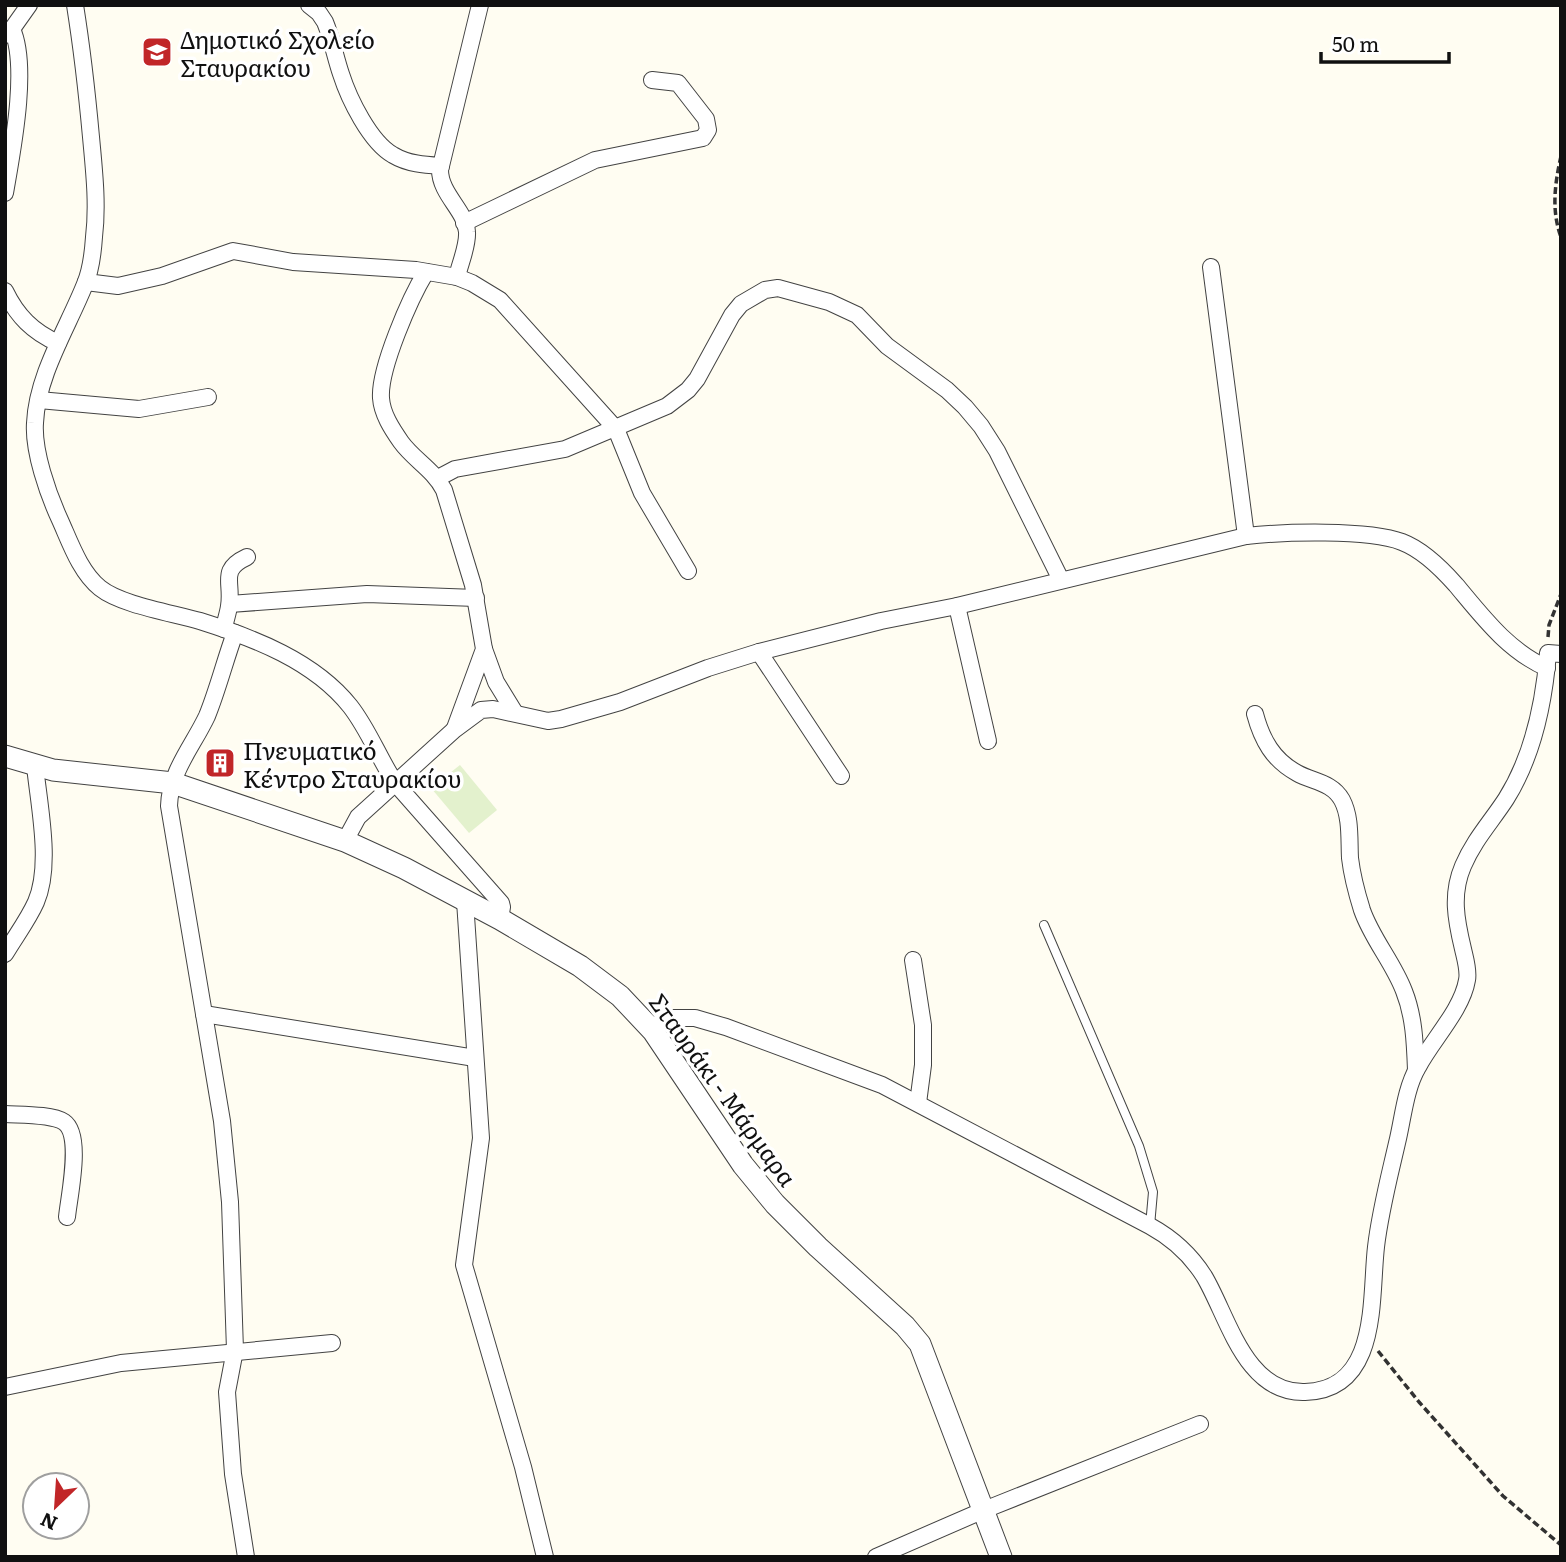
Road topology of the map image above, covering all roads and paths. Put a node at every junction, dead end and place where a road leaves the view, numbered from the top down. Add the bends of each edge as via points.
1 (29, 5) edge
2 (75, 5) edge
3 (309, 5) edge
4 (480, 5) edge
5 (9, 32) edge
6 (652, 80) dead end
7 (1561, 156) edge
8 (441, 166) junction
9 (5, 194) edge
10 (464, 223) junction
11 (1561, 237) edge
12 (1211, 267) dead end
13 (426, 272) junction
14 (457, 277) junction
15 (86, 282) junction
16 (5, 291) edge
17 (58, 343) junction
18 (208, 397) dead end
19 (39, 400) junction
20 (616, 429) junction
21 (438, 478) junction
22 (1246, 536) junction
23 (247, 557) dead end
24 (688, 571) dead end
25 (1061, 580) junction
26 (1561, 594) edge
27 (476, 598) junction
28 (230, 604) junction
29 (957, 606) junction
30 (229, 631) junction
31 (484, 649) junction
32 (759, 652) junction
33 (1552, 658) edge
34 (515, 713) junction
35 (1255, 714) dead end
36 (454, 730) junction
37 (988, 741) dead end
38 (5, 757) edge
39 (35, 766) junction
40 (841, 776) dead end
41 (173, 783) junction
42 (396, 784) junction
43 (345, 841) junction
44 (465, 901) junction
45 (500, 919) junction
46 (1044, 925) dead end
47 (5, 954) edge
48 (914, 960) dead end
49 (204, 1014) junction
50 (650, 1027) junction
51 (475, 1058) junction
52 (1416, 1070) junction
53 (918, 1103) junction
54 (5, 1114) edge
55 (66, 1217) dead end
56 (1150, 1226) junction
57 (1367, 1338) junction
58 (332, 1343) dead end
59 (235, 1350) junction
60 (5, 1387) edge
61 (1200, 1424) dead end
62 (984, 1510) junction
63 (917, 1539) junction
64 (1561, 1545) edge
65 (246, 1557) edge
66 (545, 1557) edge
67 (876, 1557) edge
68 (919, 1557) edge
69 (1001, 1557) edge

1 - 5 street
2 - 15 street via 96,194
3 - 8 street via 323,19 346,89 379,144 400,159
4 - 8 street
5 - 9 street via 18,43 18,111
6 - 10 street via 677,83 706,118 708,130 703,138 595,160
7 - 11 path via 1554,203
8 - 10 street via 441,180
10 - 14 street via 467,233
12 - 22 street
13 - 14 street
13 - 15 street via 293,262 233,251 118,286
13 - 21 street via 405,314 381,399 401,442
14 - 20 street via 500,300
15 - 17 street
16 - 17 street via 29,326
17 - 19 street
18 - 19 street via 139,409
19 - 30 street via 36,443 50,493 92,581 117,597
20 - 21 street via 559,452 455,470
20 - 24 street via 642,493
20 - 25 street via 667,406 688,390 732,315 751,297 778,288 829,302 857,315 887,346 973,415 997,451
21 - 27 street
22 - 25 street
22 - 33 street via 1363,535 1402,542 1433,561 1501,636 1531,660
23 - 28 street via 230,570
25 - 29 street
26 - 33 path via 1549,625
27 - 28 street via 367,594
27 - 31 street
28 - 30 street
29 - 32 street
29 - 37 street
30 - 41 street via 208,714
30 - 42 street via 283,654 336,692 363,725
31 - 34 street via 496,682
31 - 36 street
32 - 34 street via 562,719 548,721
32 - 40 street
33 - 52 street via 1527,756 1507,798 1478,836 1462,868 1455,915 1468,978 1460,1000
34 - 36 street via 481,710
35 - 52 street via 1267,746 1281,761 1298,774 1332,788 1342,799 1363,911 1412,1015
36 - 42 street
38 - 39 street, Σταυράκι - Μάρμαρα
39 - 41 street, Σταυράκι - Μάρμαρα
39 - 47 street via 42,885
41 - 43 street, Σταυράκι - Μάρμαρα
41 - 49 street via 169,806
42 - 43 street via 358,817
42 - 45 street via 501,903
43 - 44 street, Σταυράκι - Μάρμαρα
44 - 45 street, Σταυράκι - Μάρμαρα
44 - 51 street
45 - 50 street, Σταυράκι - Μάρμαρα via 601,982
46 - 56 lane via 1143,1157 1153,1192
48 - 53 street via 923,1025
49 - 51 street
49 - 59 street via 230,1202
50 - 53 street via 677,1016 704,1020 855,1074
50 - 62 street, Σταυράκι - Μάρμαρα via 760,1186 920,1344
51 - 66 street via 481,1153 464,1265
52 - 57 street via 1383,1202
53 - 56 street
54 - 55 street via 64,1122 72,1131
56 - 57 street via 1194,1261 1246,1357 1279,1388 1308,1392 1334,1384 1355,1365
57 - 64 path via 1503,1496
58 - 59 street
59 - 60 street via 121,1363
59 - 65 street via 227,1392
61 - 62 street
62 - 63 street
62 - 69 street, Σταυράκι - Μάρμαρα
63 - 67 street
63 - 68 street

